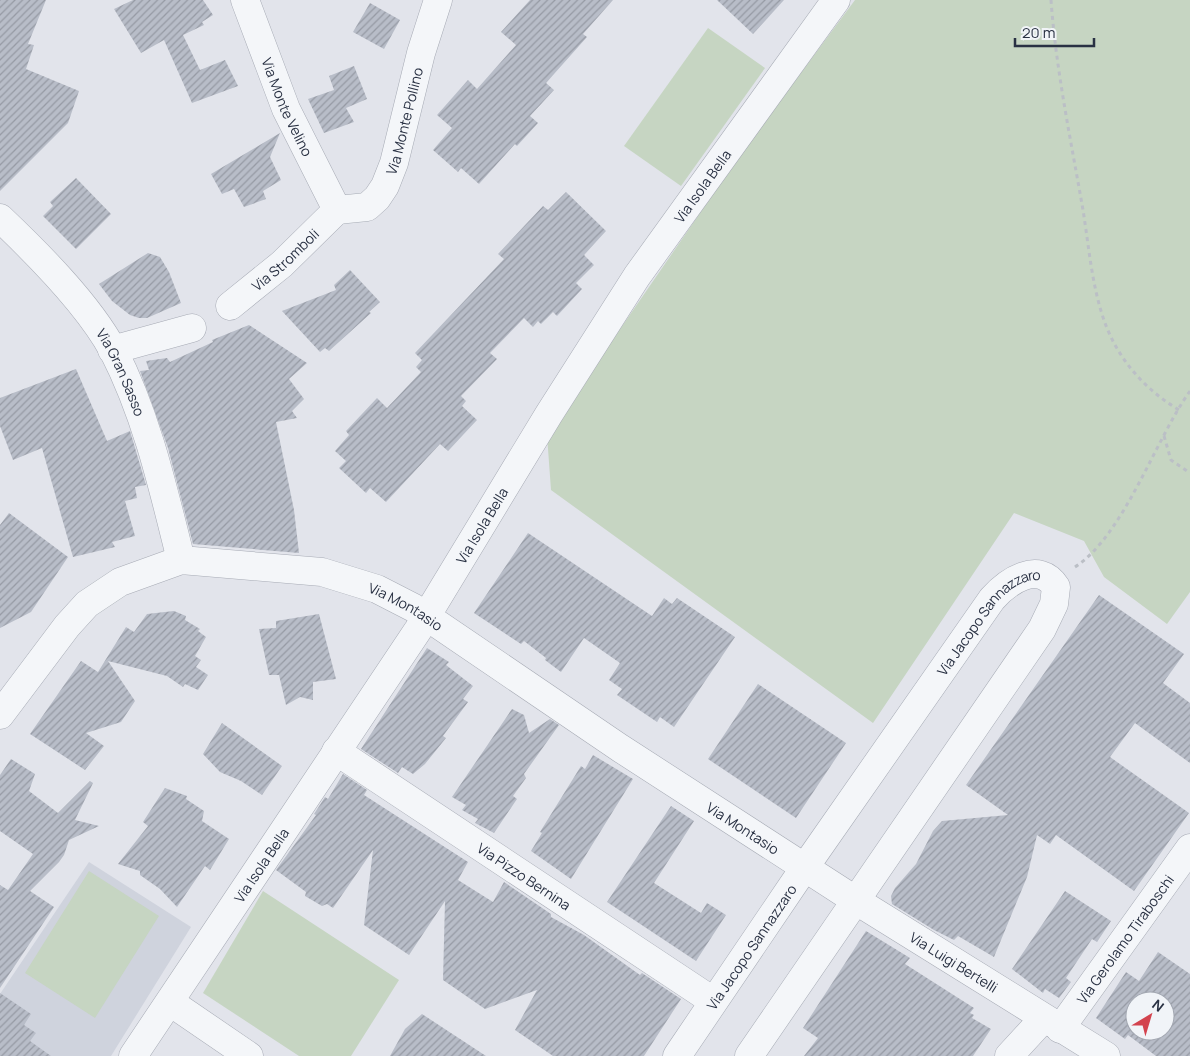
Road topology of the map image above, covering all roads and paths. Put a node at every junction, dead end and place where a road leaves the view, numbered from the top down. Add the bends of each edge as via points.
1 (245, 0) edge
2 (438, 0) edge
3 (836, 0) edge
4 (1051, 0) edge
5 (337, 210) junction
6 (0, 218) edge
7 (230, 306) dead end
8 (192, 328) dead end
9 (112, 350) junction
10 (1190, 391) edge
11 (1179, 410) junction
12 (1164, 435) junction
13 (1190, 473) edge
14 (180, 560) junction
15 (1053, 582) junction
16 (426, 616) junction
17 (0, 715) edge
18 (336, 751) junction
19 (1190, 848) edge
20 (805, 867) junction
21 (855, 900) junction
22 (713, 1001) junction
23 (170, 1002) junction
24 (1051, 1024) junction
25 (133, 1056) edge
26 (249, 1056) edge
27 (677, 1056) edge
28 (749, 1056) edge
29 (1009, 1056) edge
30 (1106, 1056) edge

1 - 5 street, Via Monte Velino via 286,109
2 - 5 street, Via Monte Pollino via 385,186 367,207
3 - 16 street, Via Isola Bella via 637,276
4 - 11 path via 1096,289 1105,322 1113,342 1135,374 1162,400
5 - 7 street, Via Stromboli via 282,264
6 - 9 street, Via Gran Sasso via 57,276
8 - 9 street
9 - 14 street, Via Gran Sasso via 154,451
10 - 11 path
11 - 12 path
12 - 13 path via 1171,460
12 - 15 path via 1115,524 1087,559
14 - 16 street, Via Montasio via 322,572 377,589
14 - 17 street, Via Montasio via 120,582 87,604
15 - 20 street, Via Jacopo Sannazzaro via 1041,575 1026,575 998,592
15 - 21 street, Via Jacopo Sannazzaro via 1056,598 1042,629
16 - 18 street, Via Isola Bella
16 - 20 street, Via Montasio via 620,748
18 - 22 street, Via Pizzo Bernina
18 - 23 street, Via Isola Bella
19 - 24 street, Via Gerolamo Tiraboschi
20 - 21 street, Via Luigi Bertelli
20 - 22 street, Via Jacopo Sannazzaro
21 - 24 street, Via Luigi Bertelli
21 - 28 street, Via Jacopo Sannazzaro
22 - 27 street, Via Jacopo Sannazzaro
23 - 25 street, Via Isola Bella
23 - 26 street
24 - 29 street, Via Gerolamo Tiraboschi
24 - 30 street, Via Luigi Bertelli

